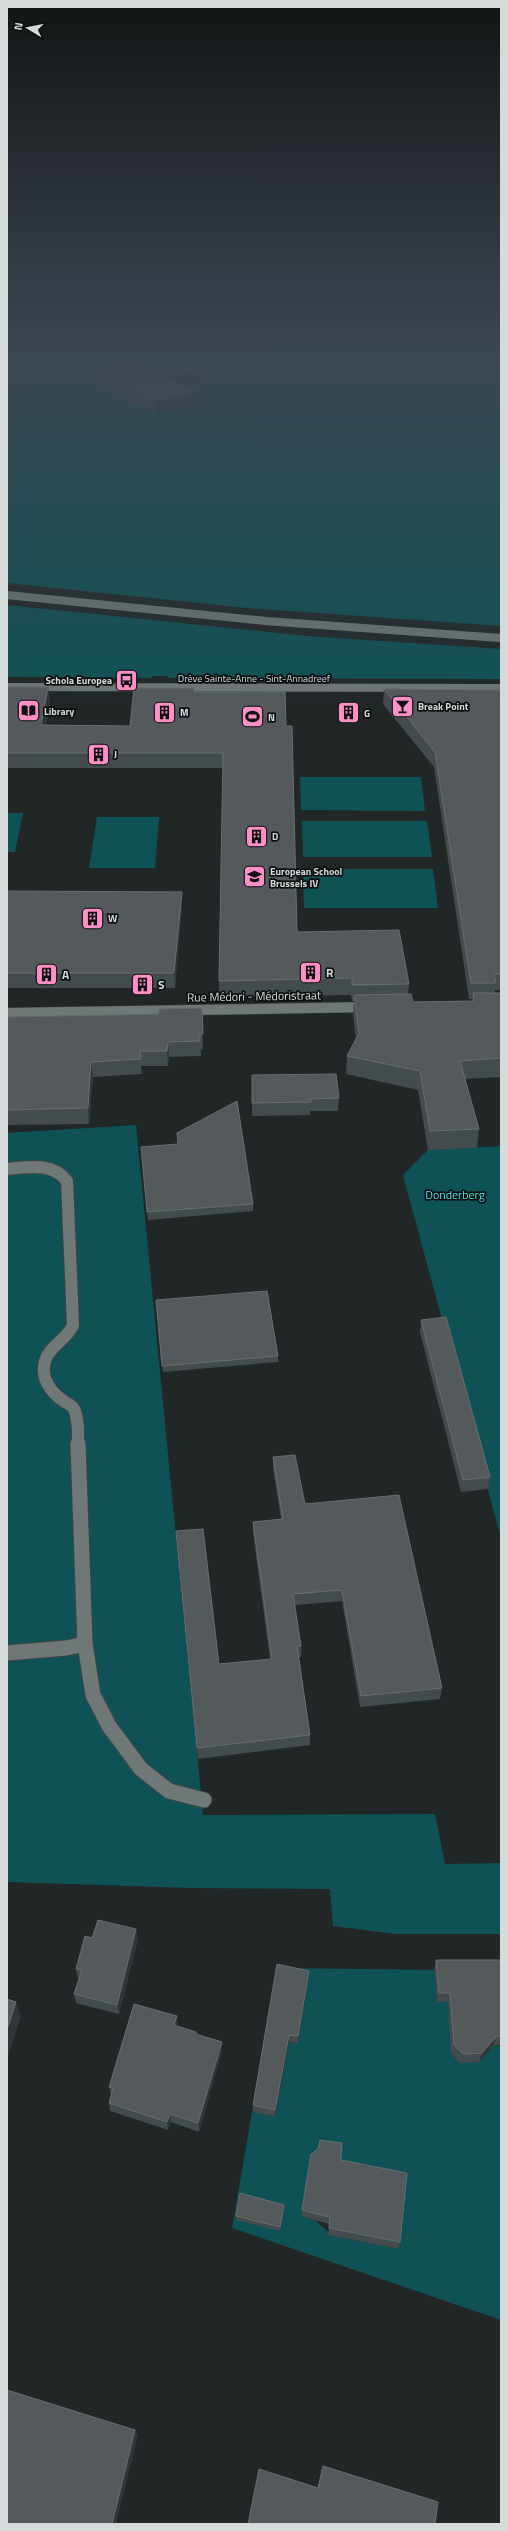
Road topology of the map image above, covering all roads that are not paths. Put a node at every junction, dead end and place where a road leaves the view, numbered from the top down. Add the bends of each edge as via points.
1 (7, 595) edge
2 (501, 638) edge
3 (7, 687) edge
4 (501, 688) edge
5 (382, 1007) edge
6 (7, 1013) edge
7 (7, 1169) edge
8 (85, 1644) junction
9 (7, 1653) edge
10 (204, 1800) dead end

1 - 2 street via 266,621
3 - 4 street, Drève Sainte-Anne - Sint-Annadreef
5 - 6 street, Rue Médori - Médoristraat
7 - 8 street via 58,1170 67,1181 73,1325 70,1334 51,1350 43,1374 51,1392 61,1401 73,1406 77,1416
8 - 9 street
8 - 10 street via 94,1695 109,1726 126,1751 142,1769 169,1791

